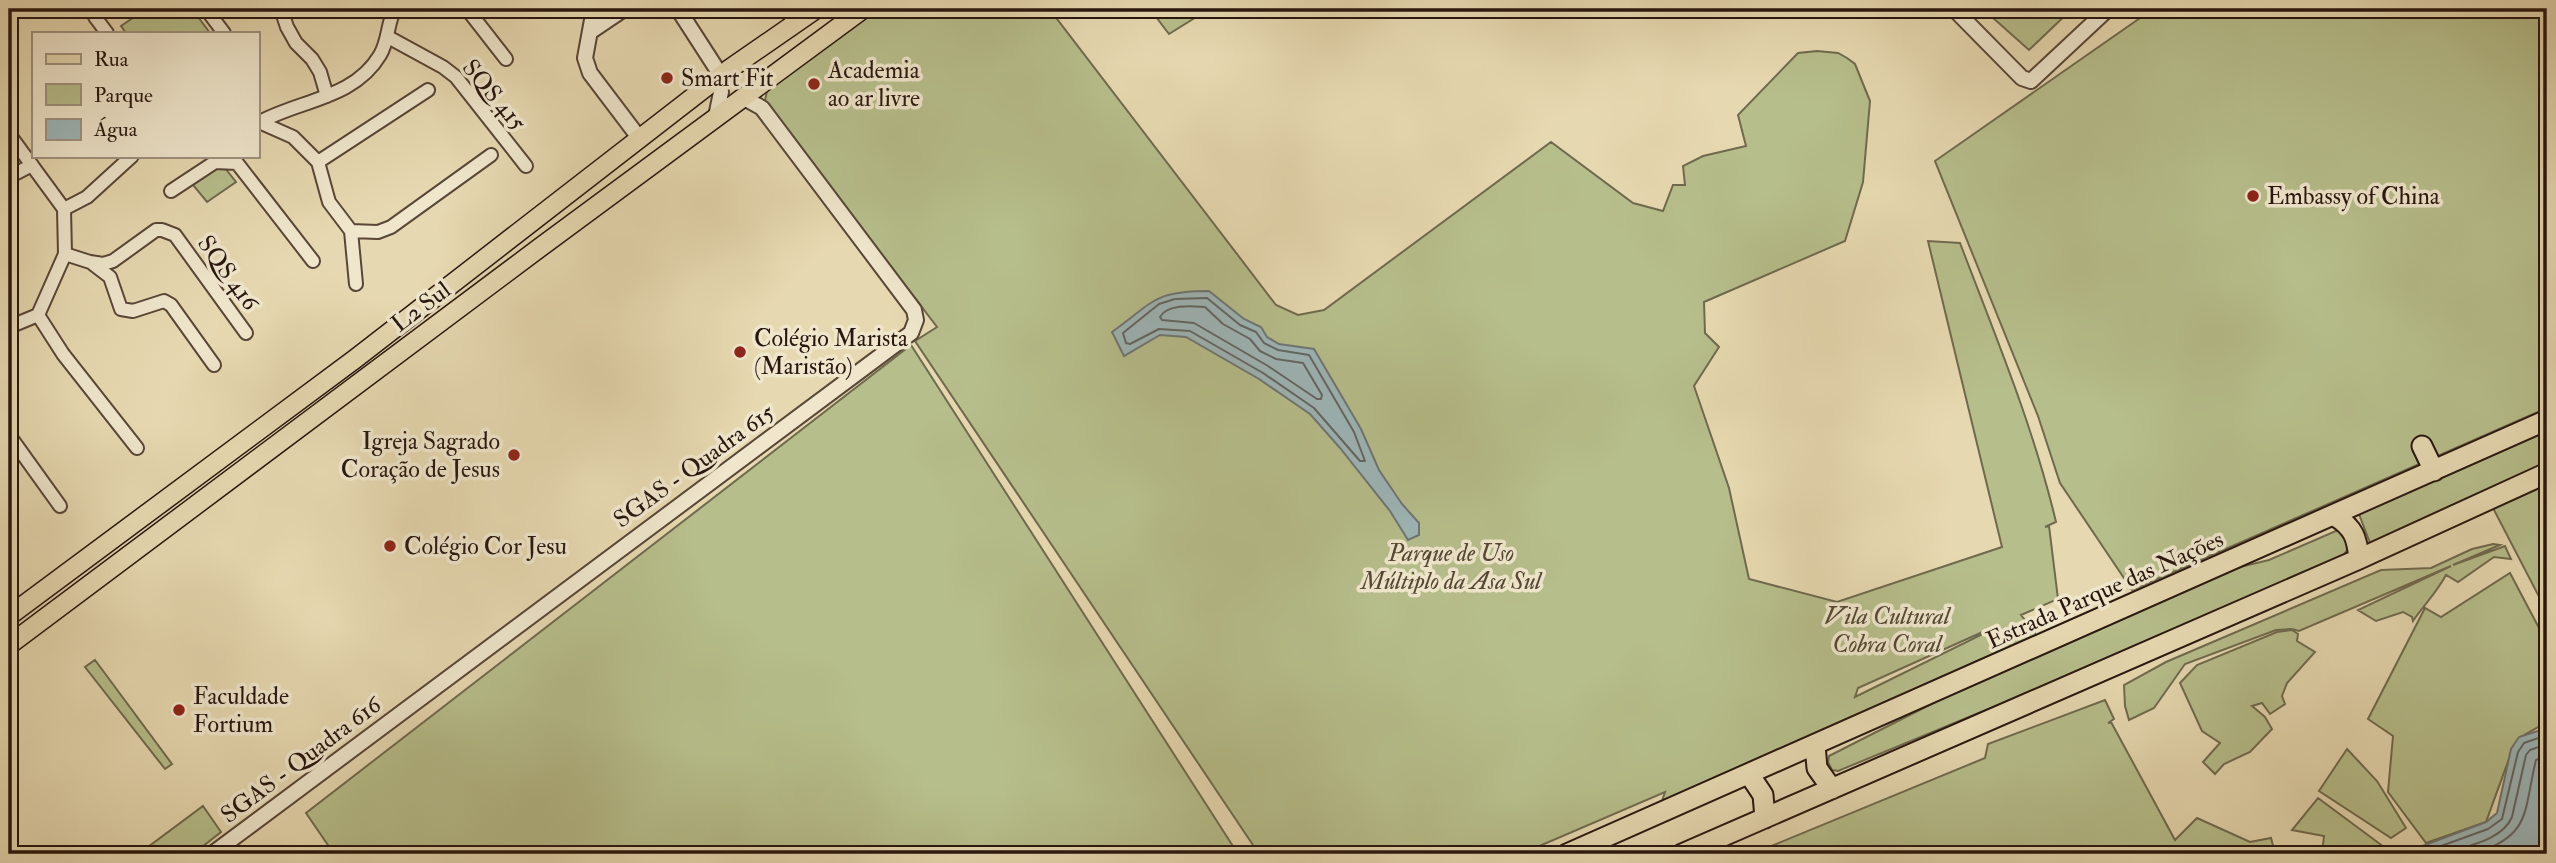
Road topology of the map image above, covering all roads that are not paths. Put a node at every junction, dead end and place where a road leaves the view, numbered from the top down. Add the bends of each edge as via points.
1 (206, 9) edge
2 (281, 9) edge
3 (395, 9) edge
4 (467, 9) edge
5 (594, 9) edge
6 (624, 9) edge
7 (678, 9) edge
8 (816, 9) edge
9 (863, 9) edge
10 (1954, 9) edge
11 (2108, 9) edge
12 (95, 17) dead end
13 (789, 27) junction
14 (106, 32) edge
15 (223, 32) edge
16 (590, 32) junction
17 (388, 37) junction
18 (806, 51) junction
19 (506, 59) dead end
20 (720, 76) junction
21 (761, 85) junction
22 (428, 90) dead end
23 (327, 96) junction
24 (744, 98) junction
25 (762, 108) junction
26 (716, 117) junction
27 (259, 122) edge
28 (259, 122) edge
29 (9, 134) edge
30 (639, 139) junction
31 (491, 155) dead end
32 (130, 158) edge
33 (239, 159) edge
34 (318, 162) junction
35 (32, 165) junction
36 (526, 166) dead end
37 (9, 177) edge
38 (171, 191) dead end
39 (570, 194) junction
40 (64, 209) junction
41 (584, 216) junction
42 (351, 231) junction
43 (65, 254) junction
44 (313, 261) dead end
45 (90, 262) junction
46 (356, 284) dead end
47 (38, 315) junction
48 (9, 327) edge
49 (246, 333) dead end
50 (214, 365) dead end
51 (2547, 420) edge
52 (9, 435) edge
53 (2422, 446) dead end
54 (137, 448) dead end
55 (2434, 471) junction
56 (2547, 473) edge
57 (60, 506) dead end
58 (2335, 516) junction
59 (95, 552) junction
60 (2359, 559) junction
61 (110, 569) junction
62 (9, 616) edge
63 (9, 645) edge
64 (417, 702) joint
65 (1815, 745) junction
66 (1749, 774) junction
67 (1832, 789) junction
68 (1765, 818) junction
69 (212, 854) edge
70 (1567, 854) edge
71 (1682, 854) edge

1 - 15 street
2 - 23 street via 296,43 320,72
3 - 17 street
4 - 19 street, SQS 415
5 - 16 street
6 - 16 street
7 - 20 street
8 - 13 main road, L2 Sul
9 - 18 main road, L2 Sul
10 - 11 street via 2022,78 2031,81
12 - 14 street
13 - 18 main road via 798,31
13 - 20 main road, L2 Sul
16 - 30 street via 585,58 590,73
17 - 23 street via 368,72
17 - 36 street, SQS 415 via 456,77
18 - 21 main road, L2 Sul
20 - 26 street
20 - 30 main road, L2 Sul
21 - 24 main road, L2 Sul
21 - 25 street
22 - 34 street, SQS 415
23 - 27 street
24 - 25 street, SGAS - Quadra 615
24 - 26 main road, L2 Sul
25 - 64 street, SGAS - Quadra 615 via 914,310 911,333
26 - 41 main road, L2 Sul
28 - 34 street via 293,137
29 - 35 street
30 - 39 main road, L2 Sul
31 - 42 street, SQS 415 via 391,227 378,232
32 - 40 street via 87,197
33 - 38 street via 215,162
33 - 44 street
34 - 42 street via 329,202
35 - 37 street
35 - 40 street
39 - 41 main road
39 - 59 main road, L2 Sul
40 - 43 street
41 - 61 main road, L2 Sul
42 - 46 street
43 - 45 street
43 - 47 street
45 - 49 street, SQS 416 via 113,261 156,230 171,233
45 - 50 street via 110,276 121,309 133,311 164,301 171,305
47 - 48 street
47 - 54 street
51 - 55 highway, Estrada Parque das Nações
52 - 57 street
53 - 55 highway
55 - 58 highway, Estrada Parque das Nações
56 - 60 highway
58 - 60 highway via 2352,528
58 - 65 highway, Estrada Parque das Nações
59 - 61 main road via 104,556
59 - 62 main road, L2 Sul
60 - 67 highway
61 - 63 main road, L2 Sul
64 - 69 street, SGAS - Quadra 616
65 - 66 highway, Estrada Parque das Nações
65 - 67 highway via 1817,768
66 - 68 highway via 1763,795
66 - 70 highway, Estrada Parque das Nações
67 - 68 highway
68 - 71 highway

